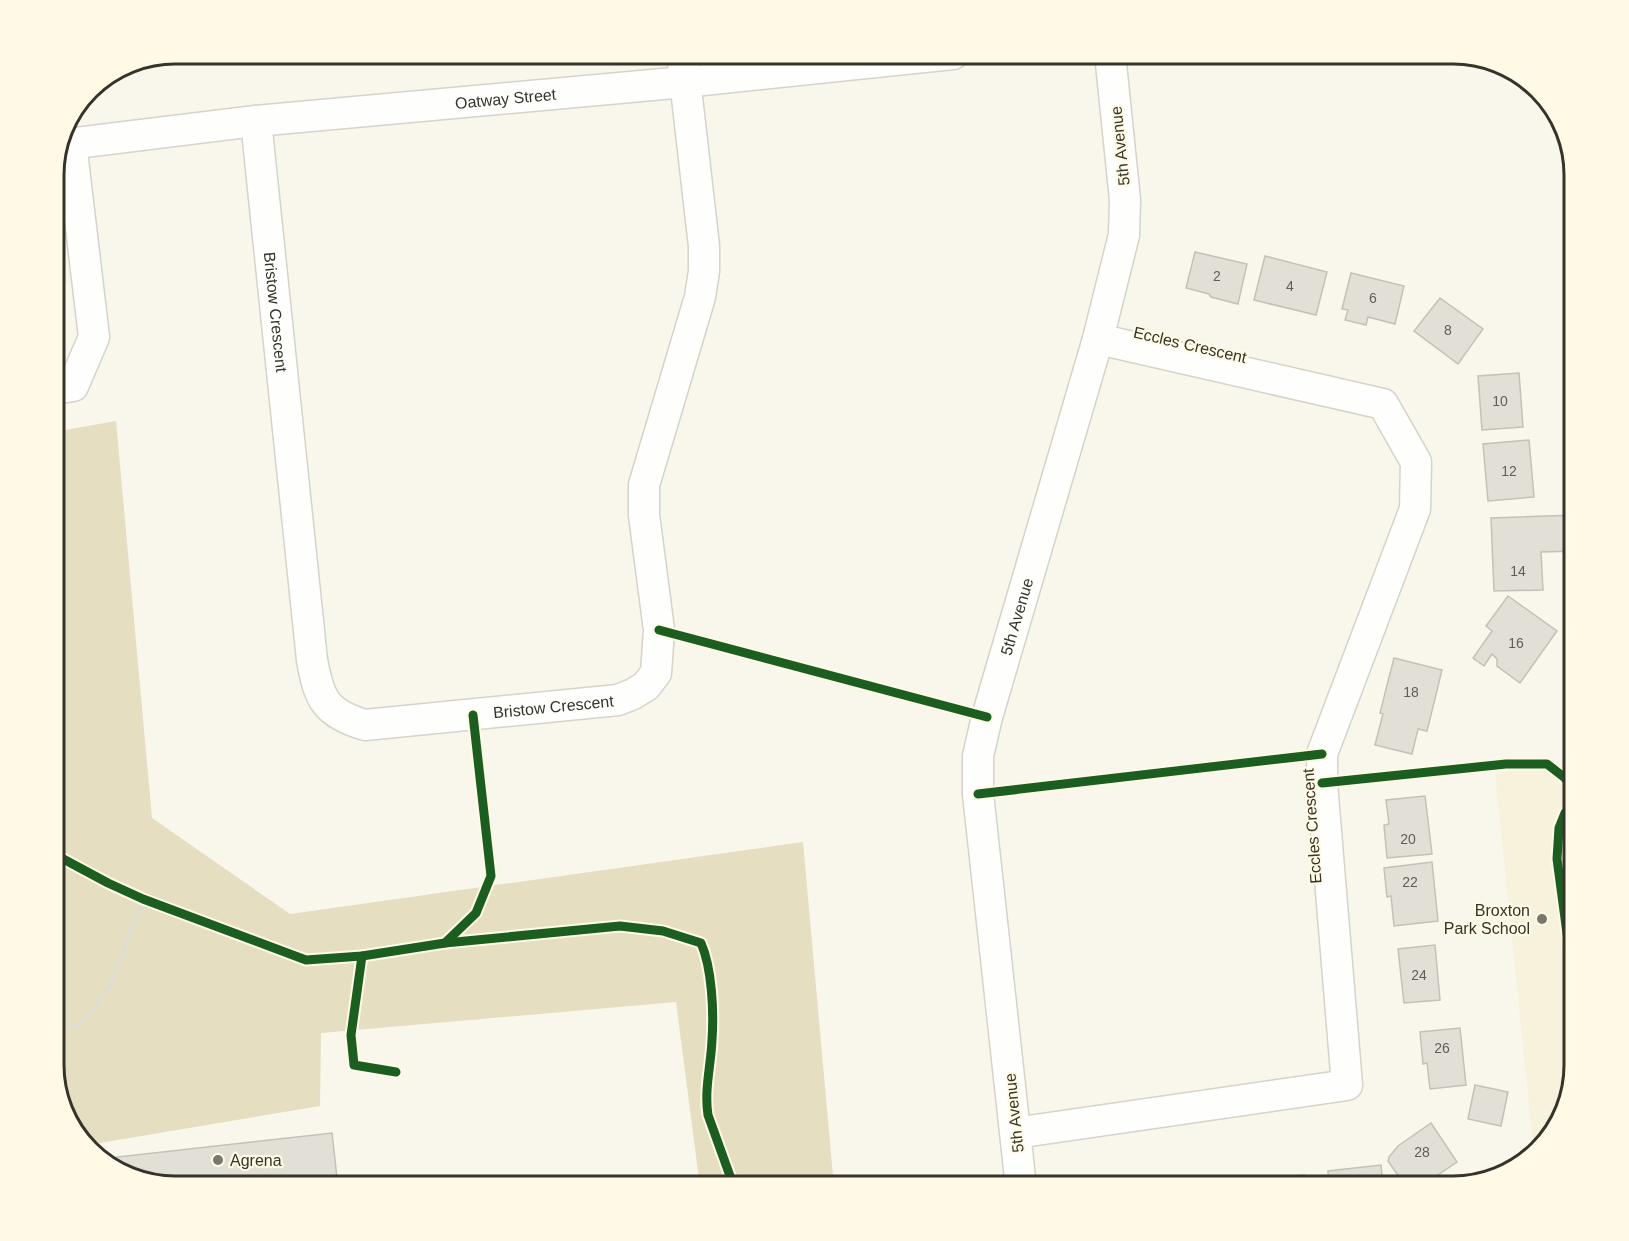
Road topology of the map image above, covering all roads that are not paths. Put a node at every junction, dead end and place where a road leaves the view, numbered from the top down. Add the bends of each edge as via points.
1 (761, 64) edge
2 (1111, 64) edge
3 (684, 68) edge
4 (256, 121) junction
5 (69, 144) edge
6 (67, 152) edge
7 (1098, 339) junction
8 (65, 387) edge
9 (1016, 1133) junction
10 (1020, 1176) edge

1 - 3 street, Oatway Street
2 - 7 street, 5th Avenue via 1125,200 1124,235
3 - 4 street, Oatway Street
3 - 4 street, Bristow Crescent via 704,270 700,297 644,485 658,630 656,673 646,686 618,700 364,725 344,719 327,706 312,660
4 - 5 street, Oatway Street
6 - 8 street via 94,337 73,386
7 - 9 street, 5th Avenue via 978,756 978,794
7 - 9 street, Eccles Crescent via 1383,404 1416,462 1415,509 1322,754 1347,1085
9 - 10 street, 5th Avenue

